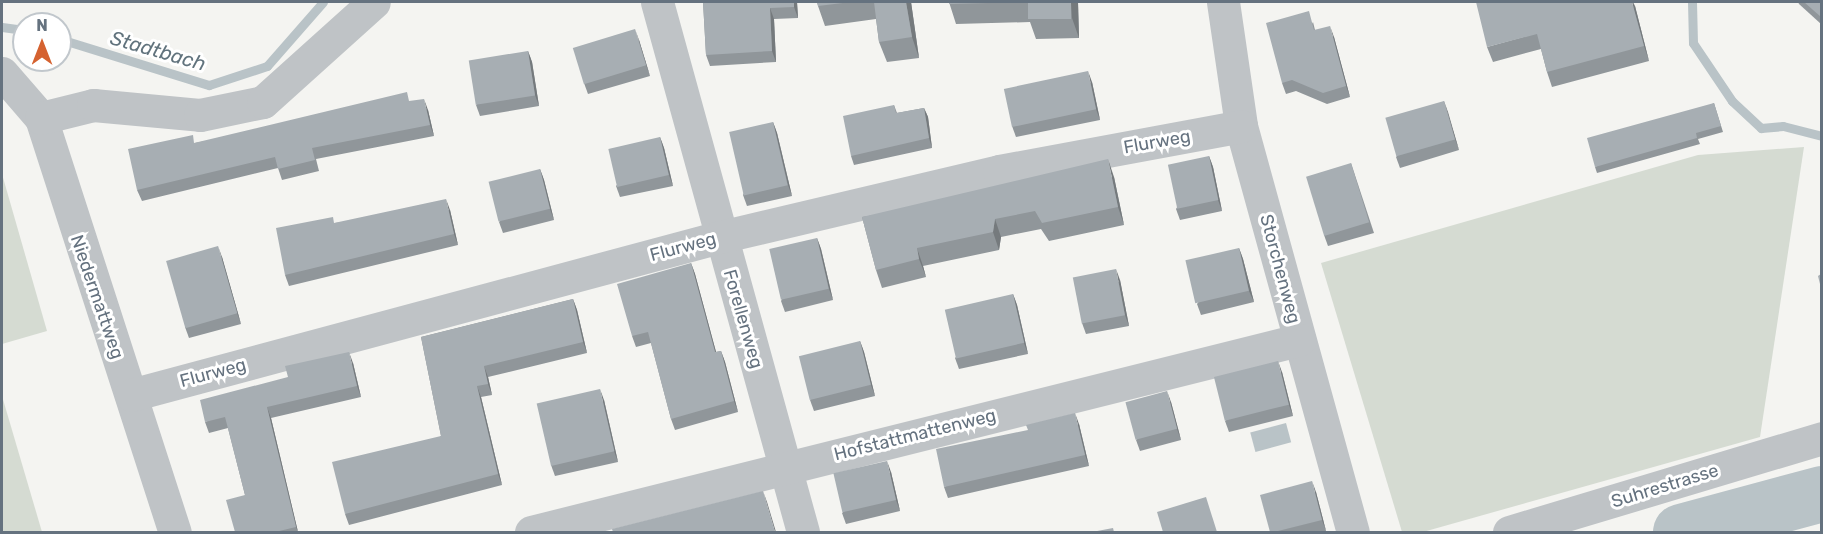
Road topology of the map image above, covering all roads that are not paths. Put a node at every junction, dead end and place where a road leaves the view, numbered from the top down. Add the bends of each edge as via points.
1 (375, 2) edge
2 (657, 2) edge
3 (1223, 2) edge
4 (2, 73) edge
5 (40, 118) junction
6 (1241, 126) junction
7 (720, 237) junction
8 (1299, 340) junction
9 (130, 395) junction
10 (1821, 438) edge
11 (784, 467) junction
12 (175, 532) edge
13 (531, 532) edge
14 (803, 532) edge
15 (1353, 532) edge
16 (1509, 532) edge

1 - 5 street via 263,102 200,115 93,105
2 - 7 street, Forellenweg
3 - 6 street, Storchenweg
4 - 5 street, Niedermattweg
5 - 9 street, Niedermattweg
6 - 7 street, Flurweg via 999,171
6 - 8 street, Storchenweg
7 - 9 street, Flurweg
7 - 11 street, Forellenweg
8 - 11 street, Hofstattmattenweg
8 - 15 street, Storchenweg
9 - 12 street, Niedermattweg
10 - 16 street, Suhrestrasse
11 - 13 street, Hofstattmattenweg
11 - 14 street, Forellenweg

